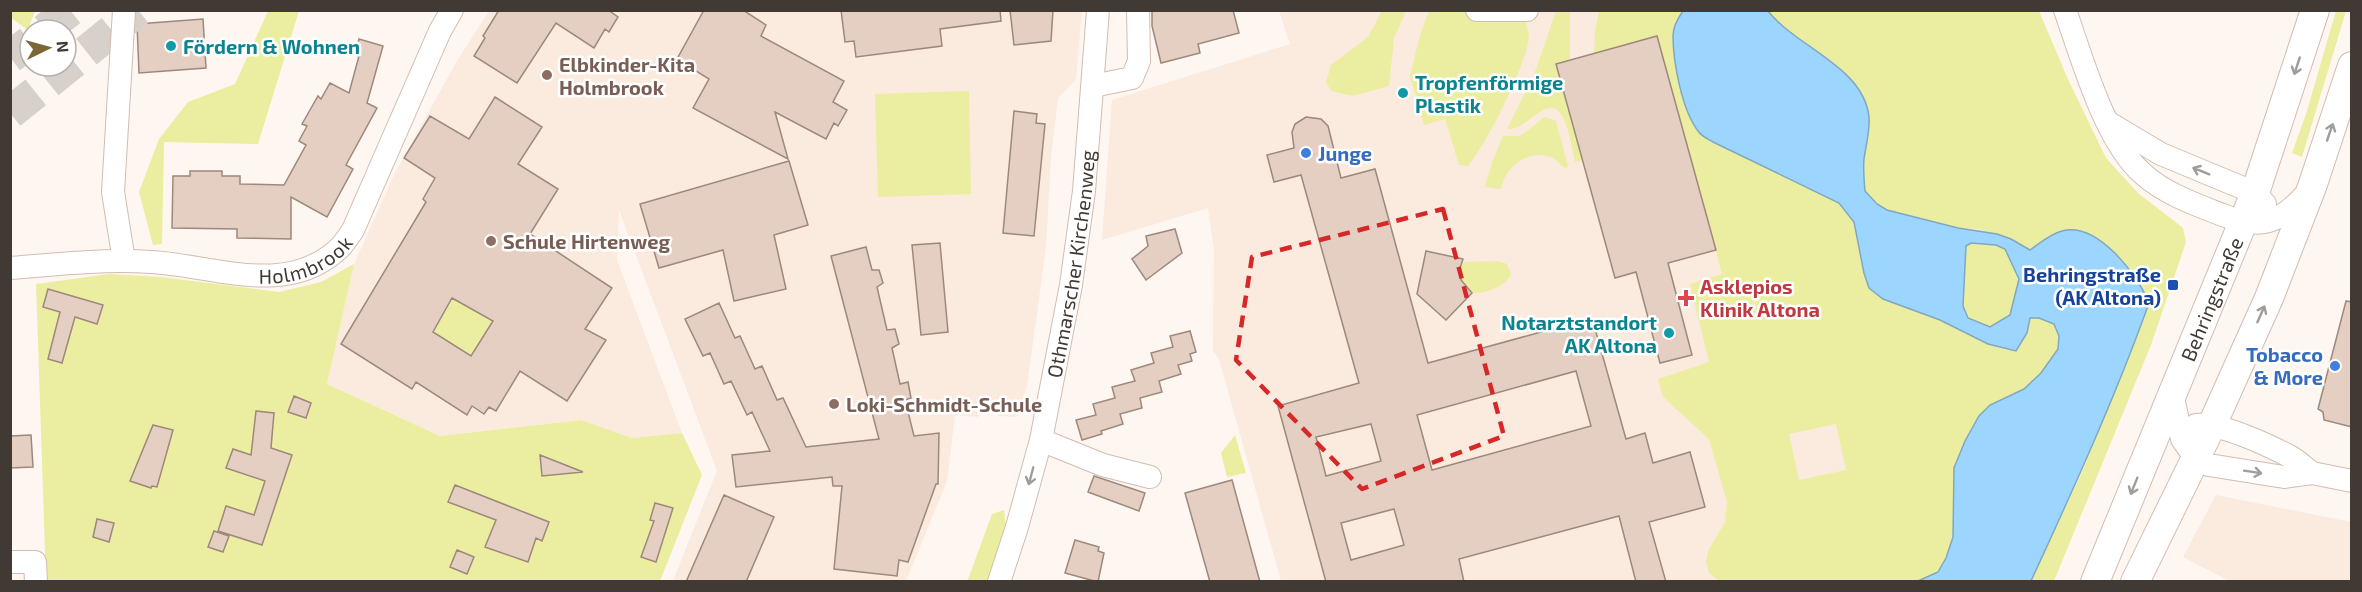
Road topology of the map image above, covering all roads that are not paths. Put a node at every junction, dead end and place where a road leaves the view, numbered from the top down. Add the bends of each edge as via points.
1 (124, 10) edge
2 (452, 10) edge
3 (1098, 10) edge
4 (1138, 10) edge
5 (1477, 10) edge
6 (1527, 10) edge
7 (2065, 10) edge
8 (2315, 10) edge
9 (2352, 66) edge
10 (1092, 86) junction
11 (2109, 123) junction
12 (2312, 188) junction
13 (2255, 193) junction
14 (2274, 219) junction
15 (2242, 224) junction
16 (124, 261) junction
17 (10, 268) edge
18 (2277, 277) junction
19 (2172, 393) junction
20 (2212, 425) junction
21 (2181, 429) junction
22 (1041, 440) junction
23 (2152, 442) junction
24 (2196, 459) junction
25 (2312, 472) junction
26 (1150, 477) dead end
27 (2352, 481) edge
28 (10, 562) edge
29 (36, 582) edge
30 (999, 582) edge
31 (2095, 582) edge
32 (2135, 582) edge

1 - 16 street via 113,192
2 - 16 street, Holmbrook via 353,230 337,250 318,264 262,277
3 - 10 street, Othmarscher Kirchenweg
4 - 10 street via 1139,61 1132,78
5 - 6 street
7 - 11 street
8 -> 13 main road, Behringstraße
12 -> 9 main road
10 - 22 street, Othmarscher Kirchenweg via 1071,285
13 -> 11 street via 2161,153
11 - 15 street via 2123,150 2144,176 2182,198
12 - 14 street via 2297,205
12 - 18 main road
13 - 14 street
13 - 15 main road, Behringstraße
14 - 15 street
14 - 18 street via 2281,248
15 - 19 main road, Behringstraße
16 - 17 street, Holmbrook
20 -> 18 main road
19 - 21 street
19 - 23 main road, Behringstraße
20 - 21 street
20 - 24 main road
20 - 25 street via 2291,456
21 - 23 street
21 - 24 street via 2187,448
22 - 26 street via 1103,465
22 -> 30 street, Othmarscher Kirchenweg
23 -> 31 main road, Behringstraße
24 -> 25 street via 2209,465 2284,477
24 - 32 main road
25 - 27 street
28 - 29 street via 35,562

